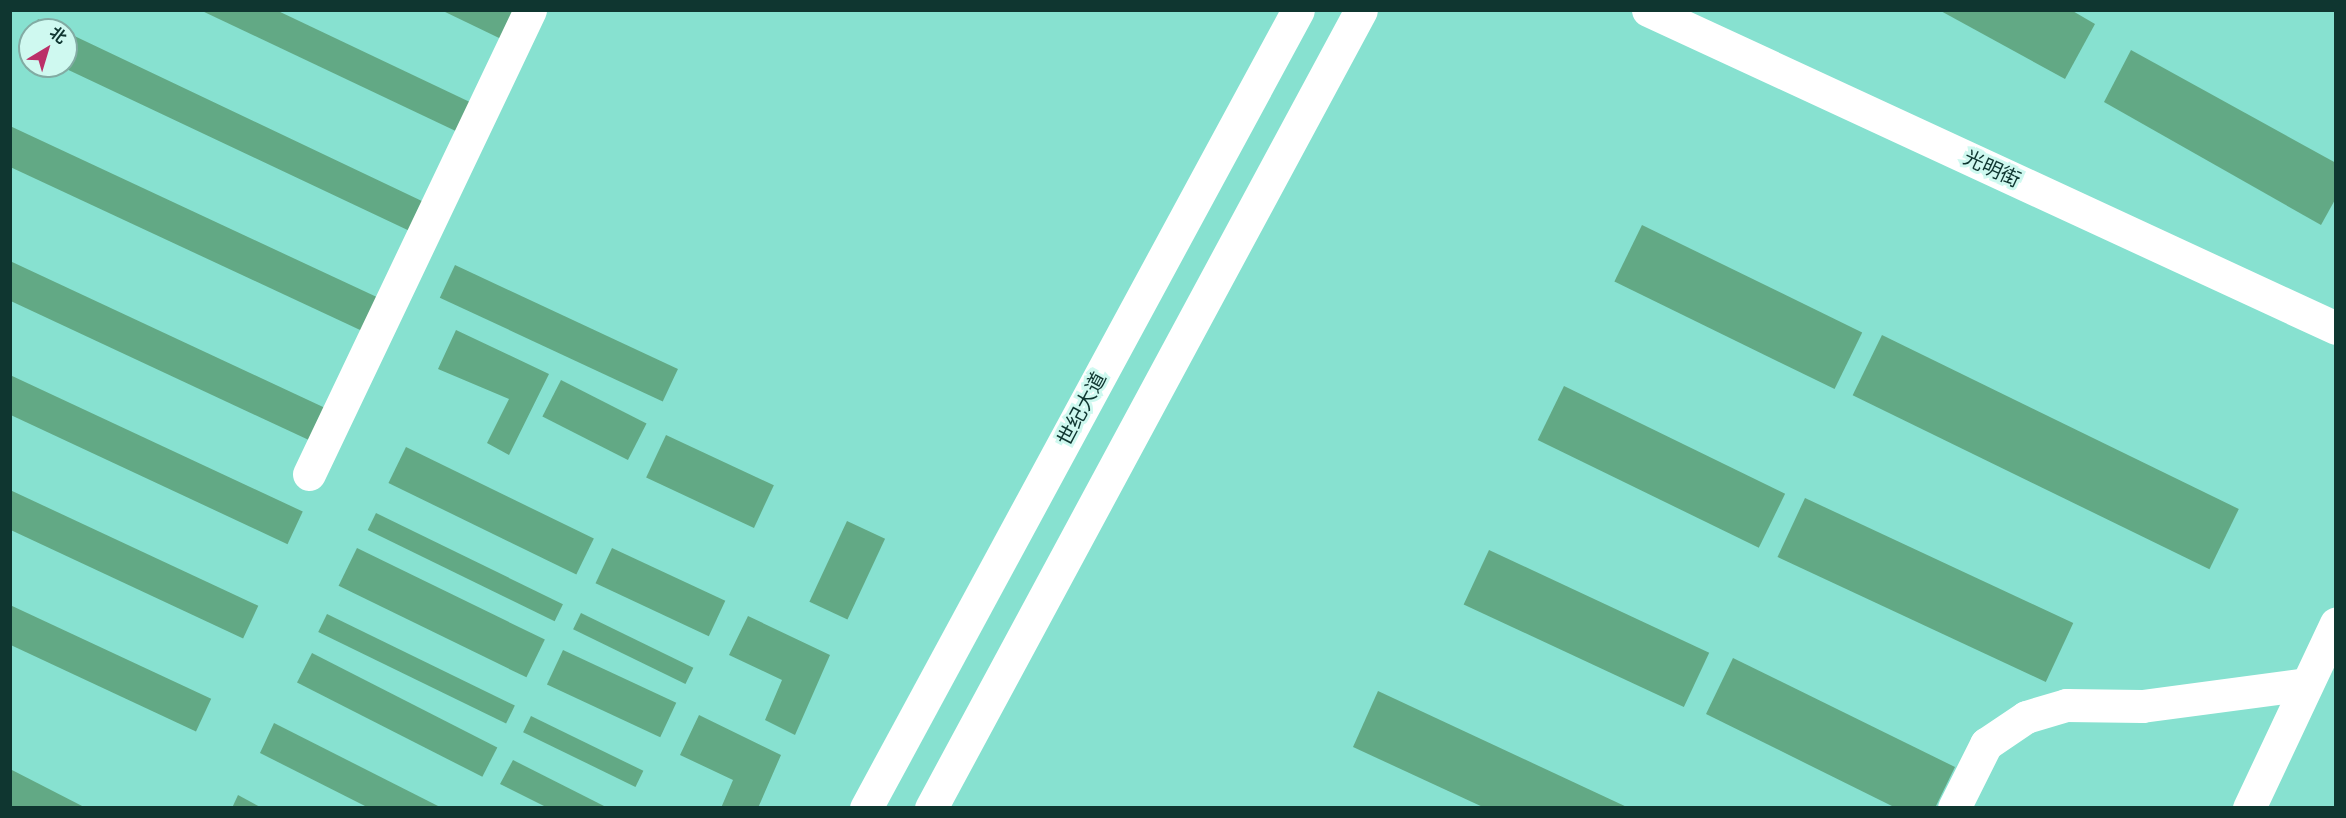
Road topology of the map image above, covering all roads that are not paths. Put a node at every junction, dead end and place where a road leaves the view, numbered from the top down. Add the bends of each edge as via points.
1 (530, 10) edge
2 (1298, 10) edge
3 (1361, 10) edge
4 (1648, 10) edge
5 (2336, 328) edge
6 (309, 474) dead end
7 (2336, 623) edge
8 (2307, 684) junction
9 (866, 807) edge
10 (931, 807) edge
11 (1954, 807) edge
12 (2248, 807) edge

1 - 6 street
2 - 9 street, 世纪大道
3 - 10 street
4 - 5 street, 光明街
7 - 8 street
8 - 11 street via 2142,706 2066,705 2026,717 1986,744
8 - 12 street

